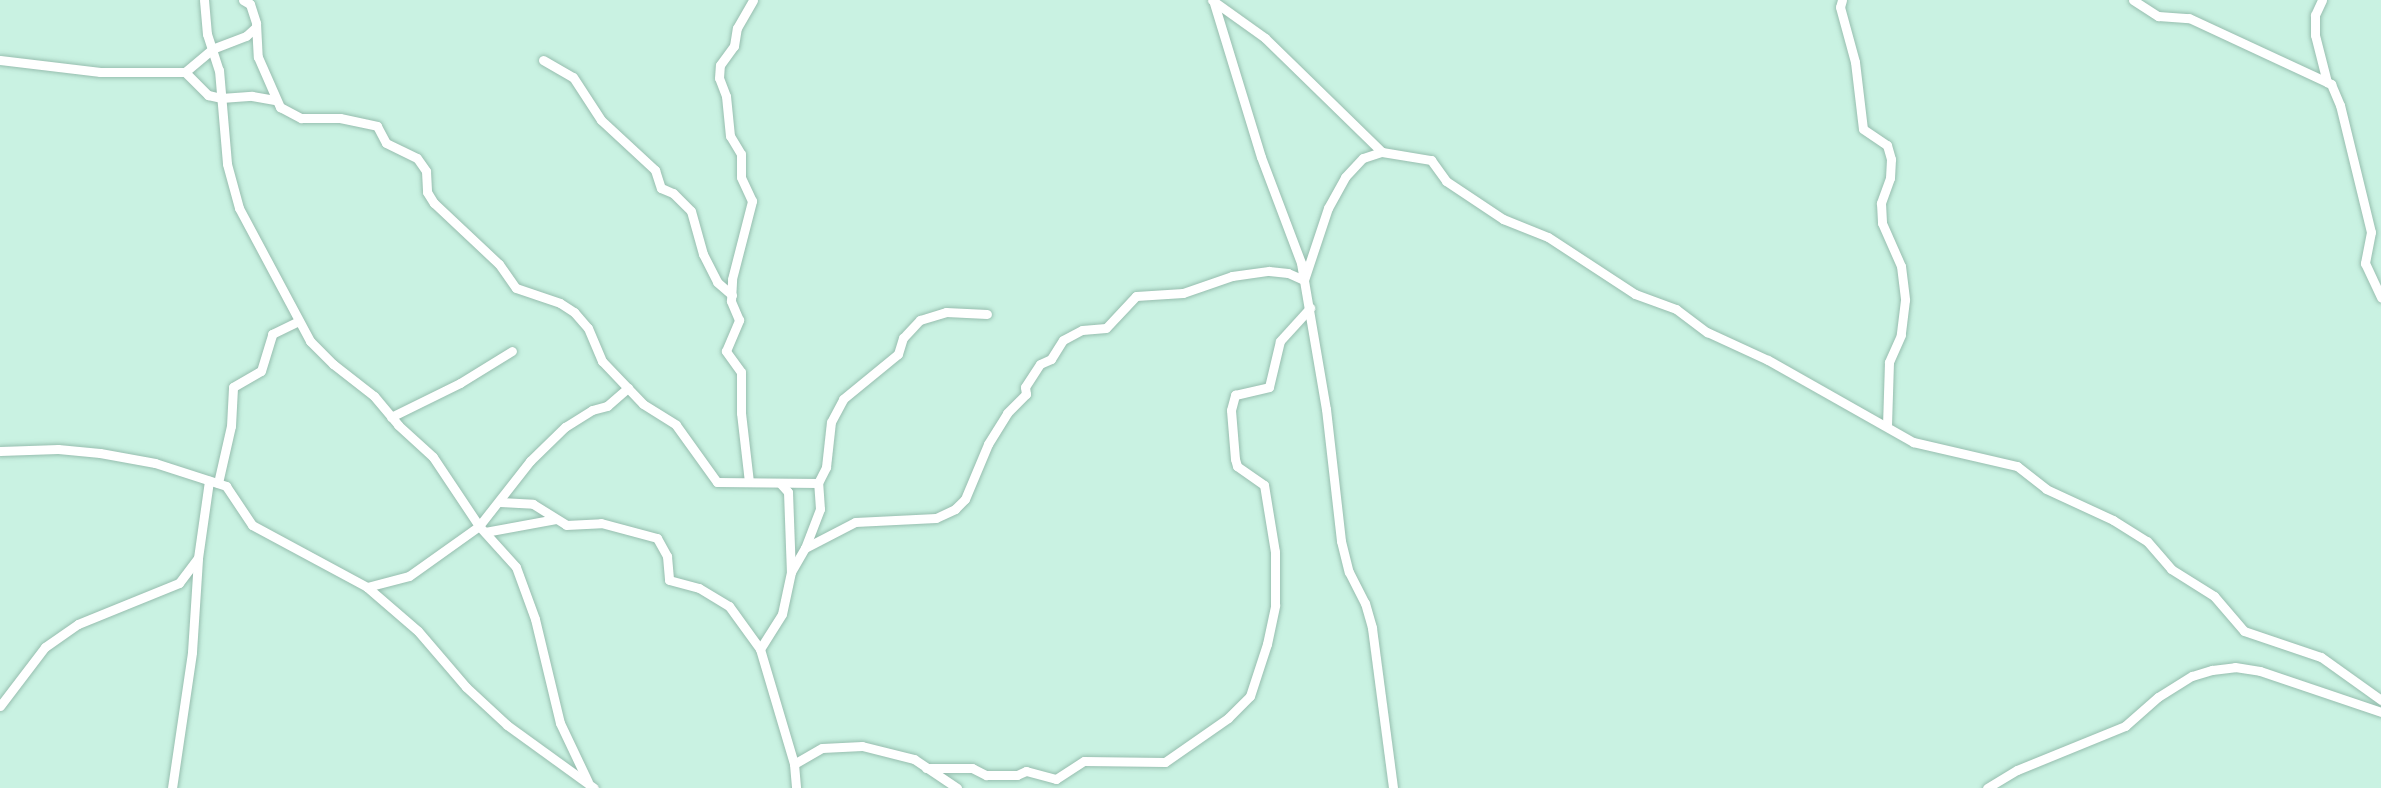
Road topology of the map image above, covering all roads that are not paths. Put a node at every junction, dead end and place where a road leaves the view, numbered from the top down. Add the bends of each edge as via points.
1 (204, 0) edge
2 (243, 0) edge
3 (753, 0) edge
4 (1213, 0) edge
5 (1842, 0) edge
6 (2133, 0) edge
7 (2322, 0) edge
8 (256, 27) junction
9 (212, 49) junction
10 (0, 60) edge
11 (543, 60) dead end
12 (185, 72) junction
13 (2327, 82) junction
14 (221, 98) junction
15 (275, 100) junction
16 (1382, 152) junction
17 (1304, 280) junction
18 (732, 295) junction
19 (2381, 298) edge
20 (1310, 308) junction
21 (987, 314) dead end
22 (297, 322) junction
23 (512, 351) dead end
24 (628, 388) junction
25 (391, 417) junction
26 (1887, 426) junction
27 (0, 451) edge
28 (213, 482) junction
29 (749, 482) junction
30 (780, 483) junction
31 (818, 483) junction
32 (500, 502) junction
33 (556, 519) junction
34 (482, 529) junction
35 (805, 548) junction
36 (198, 558) junction
37 (791, 572) junction
38 (367, 587) junction
39 (760, 649) junction
40 (2381, 700) edge
41 (0, 706) edge
42 (2381, 712) edge
43 (794, 764) junction
44 (926, 768) junction
45 (591, 785) edge
46 (172, 788) edge
47 (796, 788) edge
48 (957, 788) edge
49 (1393, 788) edge
50 (1987, 788) edge

1 - 9 street
2 - 8 street via 250,4
3 - 18 street via 720,65 719,78 730,136 741,154 741,177 752,201 733,271
4 - 16 street via 1265,38
4 - 17 street
5 - 26 street via 1863,129 1887,145 1891,159 1882,223 1901,266 1905,300 1901,335 1889,362
6 - 13 street via 2158,16 2189,18
7 - 13 street via 2315,35
8 - 9 street
8 - 15 street via 258,57
9 - 12 street
9 - 14 street
10 - 12 street via 100,72
11 - 18 street via 573,77 601,120 655,170 661,188 691,211 703,254 717,282
12 - 14 street via 208,95
13 - 19 street via 2340,105 2371,232 2365,263
14 - 15 street
14 - 22 street via 231,186
15 - 24 street via 301,118 340,118 377,126 386,143 417,158 434,203 481,245 516,288 574,312 588,328 602,361
16 - 17 street via 1363,158 1345,177 1328,208
16 - 26 street via 1431,160 1446,181 1503,219 1548,237 1635,294 1676,309 1707,332
17 - 20 street
17 - 35 street via 1269,271 1232,276 1183,293 1136,296 1106,328 1070,336 1040,364 1026,394 988,444 965,499 955,509 936,518 855,522
18 - 29 street via 739,320 726,351 741,372
20 - 44 street via 1280,341 1269,387 1235,395 1231,410 1237,466 1264,485 1275,552 1275,605 1250,696 1165,762 1084,761 1056,779 1026,771 986,775 972,768
20 - 49 street via 1341,541 1372,628
21 - 31 street via 946,312 920,320 903,338 898,354 838,407
22 - 25 street via 316,348
22 - 28 street via 272,334 261,371 233,387 231,426
23 - 25 street
24 - 29 street via 676,425 717,482
24 - 32 street via 607,406 565,427 530,461
25 - 34 street via 441,465
26 - 40 street via 1930,448 2017,466 2046,489 2147,541 2171,569 2214,596 2244,631 2321,657
27 - 28 street via 91,451 147,461
28 - 36 street
28 - 38 street via 230,492 252,525
29 - 30 street
30 - 31 street
30 - 37 street via 788,492
31 - 35 street via 820,509
32 - 33 street via 533,504
32 - 34 street
33 - 34 street
33 - 39 street via 574,526 601,523 657,538 667,556 669,580 699,588 729,606
34 - 38 street via 409,576
34 - 45 street via 522,577 560,723
35 - 37 street
36 - 41 street via 179,583 78,624 45,647
36 - 46 street via 195,630
37 - 39 street via 782,614
38 - 45 street via 418,631 507,725
39 - 43 street
42 - 50 street via 2260,671 2212,670 2158,697 2125,726 2017,770
43 - 44 street via 822,748 842,745 901,753
43 - 47 street
44 - 48 street

